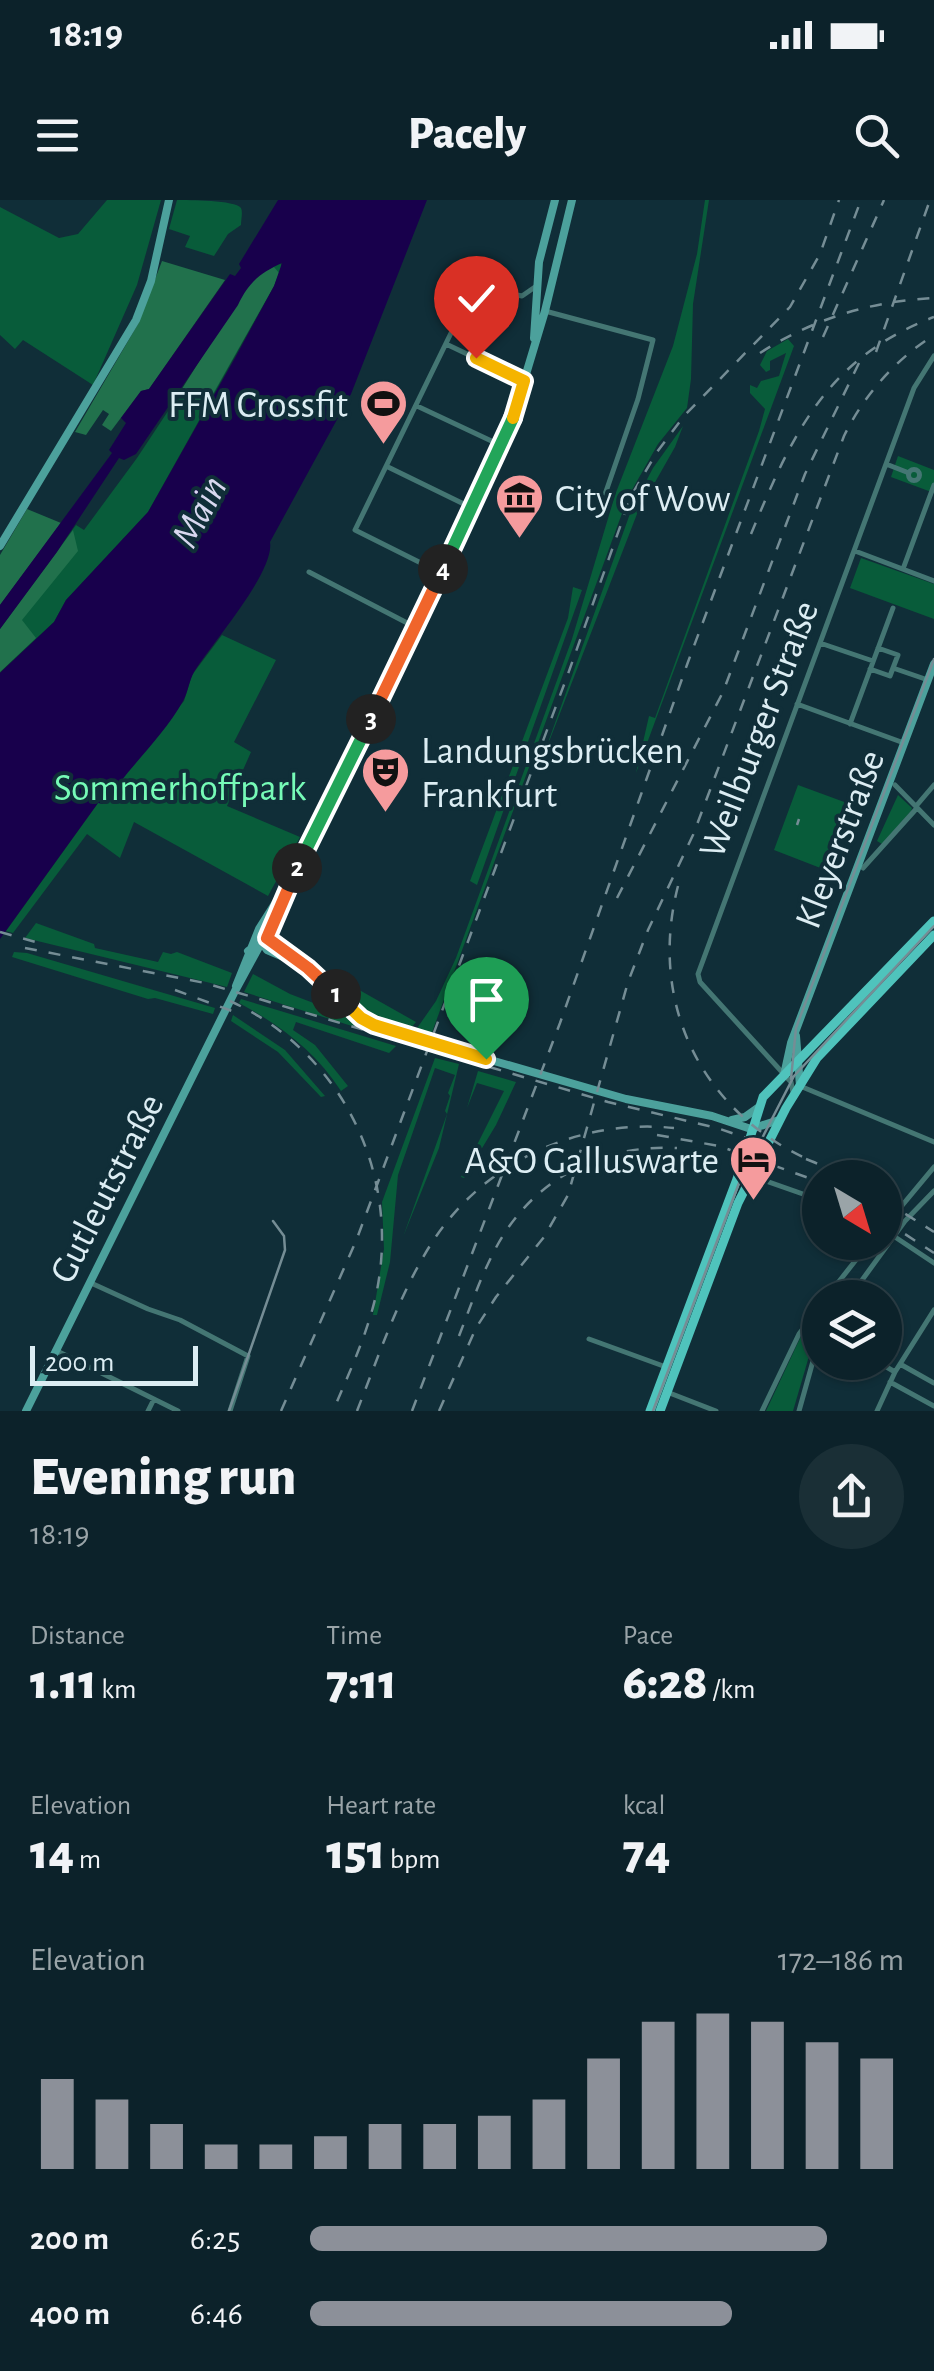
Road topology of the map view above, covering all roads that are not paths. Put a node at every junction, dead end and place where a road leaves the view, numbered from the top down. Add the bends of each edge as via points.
1 (169, 200) edge
2 (555, 200) edge
3 (572, 200) edge
4 (537, 283) junction
5 (522, 296) junction
6 (540, 311) junction
7 (446, 344) junction
8 (934, 356) edge
9 (524, 381) junction
10 (417, 406) junction
11 (502, 446) junction
12 (886, 464) junction
13 (388, 466) junction
14 (934, 484) edge
15 (602, 503) dead end
16 (472, 508) junction
17 (0, 546) edge
18 (855, 551) junction
19 (902, 569) junction
20 (309, 572) dead end
21 (442, 573) junction
22 (934, 580) edge
23 (893, 608) dead end
24 (416, 628) junction
25 (820, 642) junction
26 (878, 648) junction
27 (874, 661) junction
28 (934, 664) edge
29 (893, 668) junction
30 (870, 669) junction
31 (928, 680) junction
32 (797, 704) junction
33 (850, 724) junction
34 (904, 743) junction
35 (895, 785) dead end
36 (934, 785) edge
37 (917, 806) junction
38 (934, 825) edge
39 (863, 868) dead end
40 (273, 916) junction
41 (934, 922) edge
42 (933, 939) edge
43 (261, 943) junction
44 (796, 1036) junction
45 (814, 1047) junction
46 (797, 1063) junction
47 (784, 1075) junction
48 (800, 1086) junction
49 (792, 1098) junction
50 (759, 1107) junction
51 (728, 1120) junction
52 (779, 1120) junction
53 (751, 1129) junction
54 (934, 1142) edge
55 (934, 1167) edge
56 (751, 1175) junction
57 (934, 1191) edge
58 (802, 1193) edge
59 (902, 1205) edge
60 (902, 1228) edge
61 (902, 1242) edge
62 (856, 1260) edge
63 (934, 1262) edge
64 (840, 1280) edge
65 (89, 1282) junction
66 (701, 1287) junction
67 (934, 1310) edge
68 (802, 1332) edge
69 (588, 1340) dead end
70 (56, 1350) junction
71 (902, 1361) edge
72 (902, 1365) edge
73 (666, 1367) junction
74 (807, 1380) edge
75 (890, 1382) joint
76 (934, 1382) edge
77 (667, 1392) junction
78 (154, 1399) junction
79 (934, 1406) edge
80 (26, 1411) edge
81 (148, 1411) edge
82 (178, 1411) edge
83 (230, 1411) edge
84 (650, 1411) edge
85 (660, 1411) edge
86 (716, 1411) edge
87 (762, 1411) edge
88 (799, 1411) edge
89 (877, 1411) edge

1 - 17 main road via 136,320
2 - 4 main road, Gutleutstraße
3 - 6 main road, Gutleutstraße
4 - 5 street
4 - 6 main road, Gutleutstraße
5 - 6 street
5 - 7 street via 472,290
6 - 9 main road, Gutleutstraße
6 - 15 street via 653,340
7 - 9 street
7 - 10 street
8 - 12 street, Weilburger Straße via 914,388
9 - 11 main road, Gutleutstraße
10 - 11 street
10 - 13 street
11 - 16 main road, Gutleutstraße
12 - 14 street via 909,473 916,469
12 - 18 street, Weilburger Straße
13 - 16 street
13 - 21 street via 355,530
14 - 19 street
16 - 21 main road, Gutleutstraße
18 - 19 street
18 - 25 street, Weilburger Straße
19 - 22 street
20 - 24 street
21 - 24 main road, Gutleutstraße
23 - 26 street
24 - 40 main road, Gutleutstraße
25 - 27 street
25 - 32 street, Weilburger Straße
26 - 27 street
26 - 29 street via 898,655
27 - 30 street
28 - 31 main road, Kleyerstraße
29 - 30 street via 890,676
29 - 31 street
30 - 33 street
31 - 34 main road, Kleyerstraße
32 - 33 street
32 - 47 street, Weilburger Straße via 697,976
33 - 34 street
34 - 44 main road, Kleyerstraße
35 - 37 street
36 - 37 street
37 - 38 street
37 - 39 street
40 - 43 main road, Gutleutstraße
40 - 43 main road, Gutleutstraße
41 - 45 main road
42 - 48 main road via 816,1058
43 - 51 main road via 302,964 361,1018 412,1038
43 - 65 main road, Gutleutstraße
44 - 45 main road
44 - 46 main road, Kleyerstraße
44 - 47 main road, Kleyerstraße
45 - 46 main road
46 - 47 main road
46 - 48 main road, Kleyerstraße
47 - 49 street, Weilburger Straße
47 - 50 main road
48 - 49 main road
48 - 54 street
49 - 52 main road
50 - 51 main road
50 - 53 main road
51 - 53 main road
52 - 53 main road
52 - 56 main road
53 - 66 main road
55 - 59 street
56 - 58 street
56 - 66 main road
57 - 60 street
61 - 63 street
62 - 64 street
65 - 70 main road, Gutleutstraße
65 - 83 street via 248,1356
66 - 73 main road
66 - 77 main road
67 - 71 street
68 - 87 street
69 - 73 street
70 - 78 street
70 - 80 main road, Gutleutstraße
72 - 76 street
73 - 84 main road
74 - 88 street
75 - 79 street
75 - 89 street
77 - 85 main road
77 - 86 street
78 - 81 street
78 - 82 street

